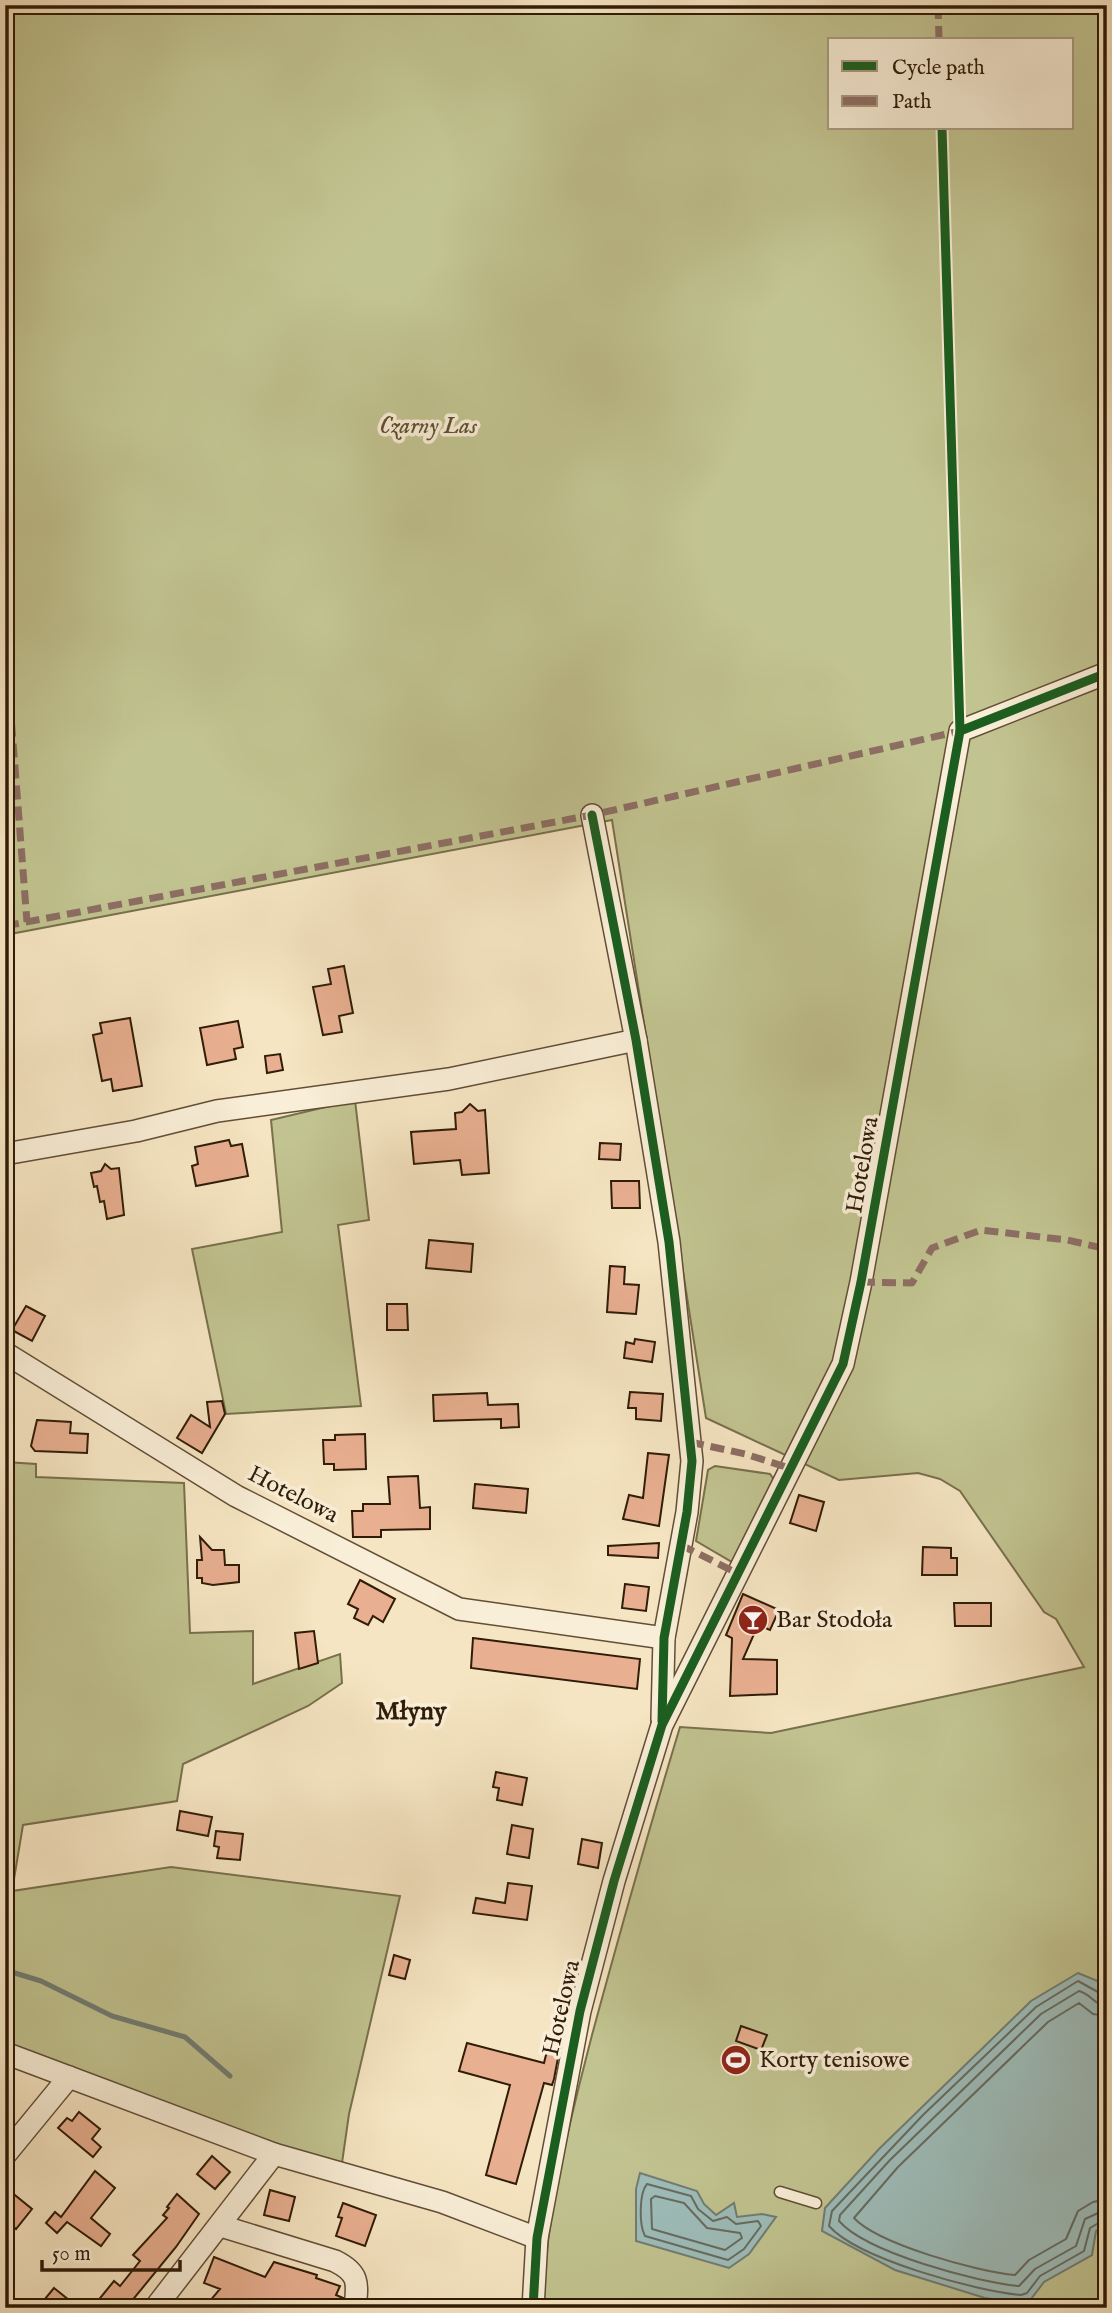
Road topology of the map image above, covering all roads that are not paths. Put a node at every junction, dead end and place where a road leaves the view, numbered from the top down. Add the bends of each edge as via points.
1 (1107, 673) edge
2 (592, 815) dead end
3 (636, 1040) junction
4 (5, 1154) edge
5 (5, 1353) edge
6 (664, 1638) junction
7 (662, 1724) junction
8 (5, 2053) edge
9 (69, 2077) junction
10 (274, 2154) junction
11 (5, 2155) edge
12 (780, 2192) dead end
13 (816, 2203) dead end
14 (221, 2226) junction
15 (537, 2238) junction
16 (155, 2308) edge
17 (355, 2308) edge
18 (533, 2308) edge

1 - 7 street, Hotelowa via 960,731 861,1282 842,1364
2 - 3 street, Hotelowa
3 - 4 street via 449,1079 217,1111
3 - 6 street, Hotelowa via 669,1242 692,1461
5 - 6 street, Hotelowa via 236,1496 459,1609
6 - 7 street, Hotelowa
7 - 15 street, Hotelowa via 580,2011
8 - 9 street
9 - 10 street
9 - 11 street
10 - 14 street
10 - 15 street via 442,2202
12 - 13 lane
14 - 16 street
14 - 17 street via 350,2268 357,2281
15 - 18 street, Hotelowa

